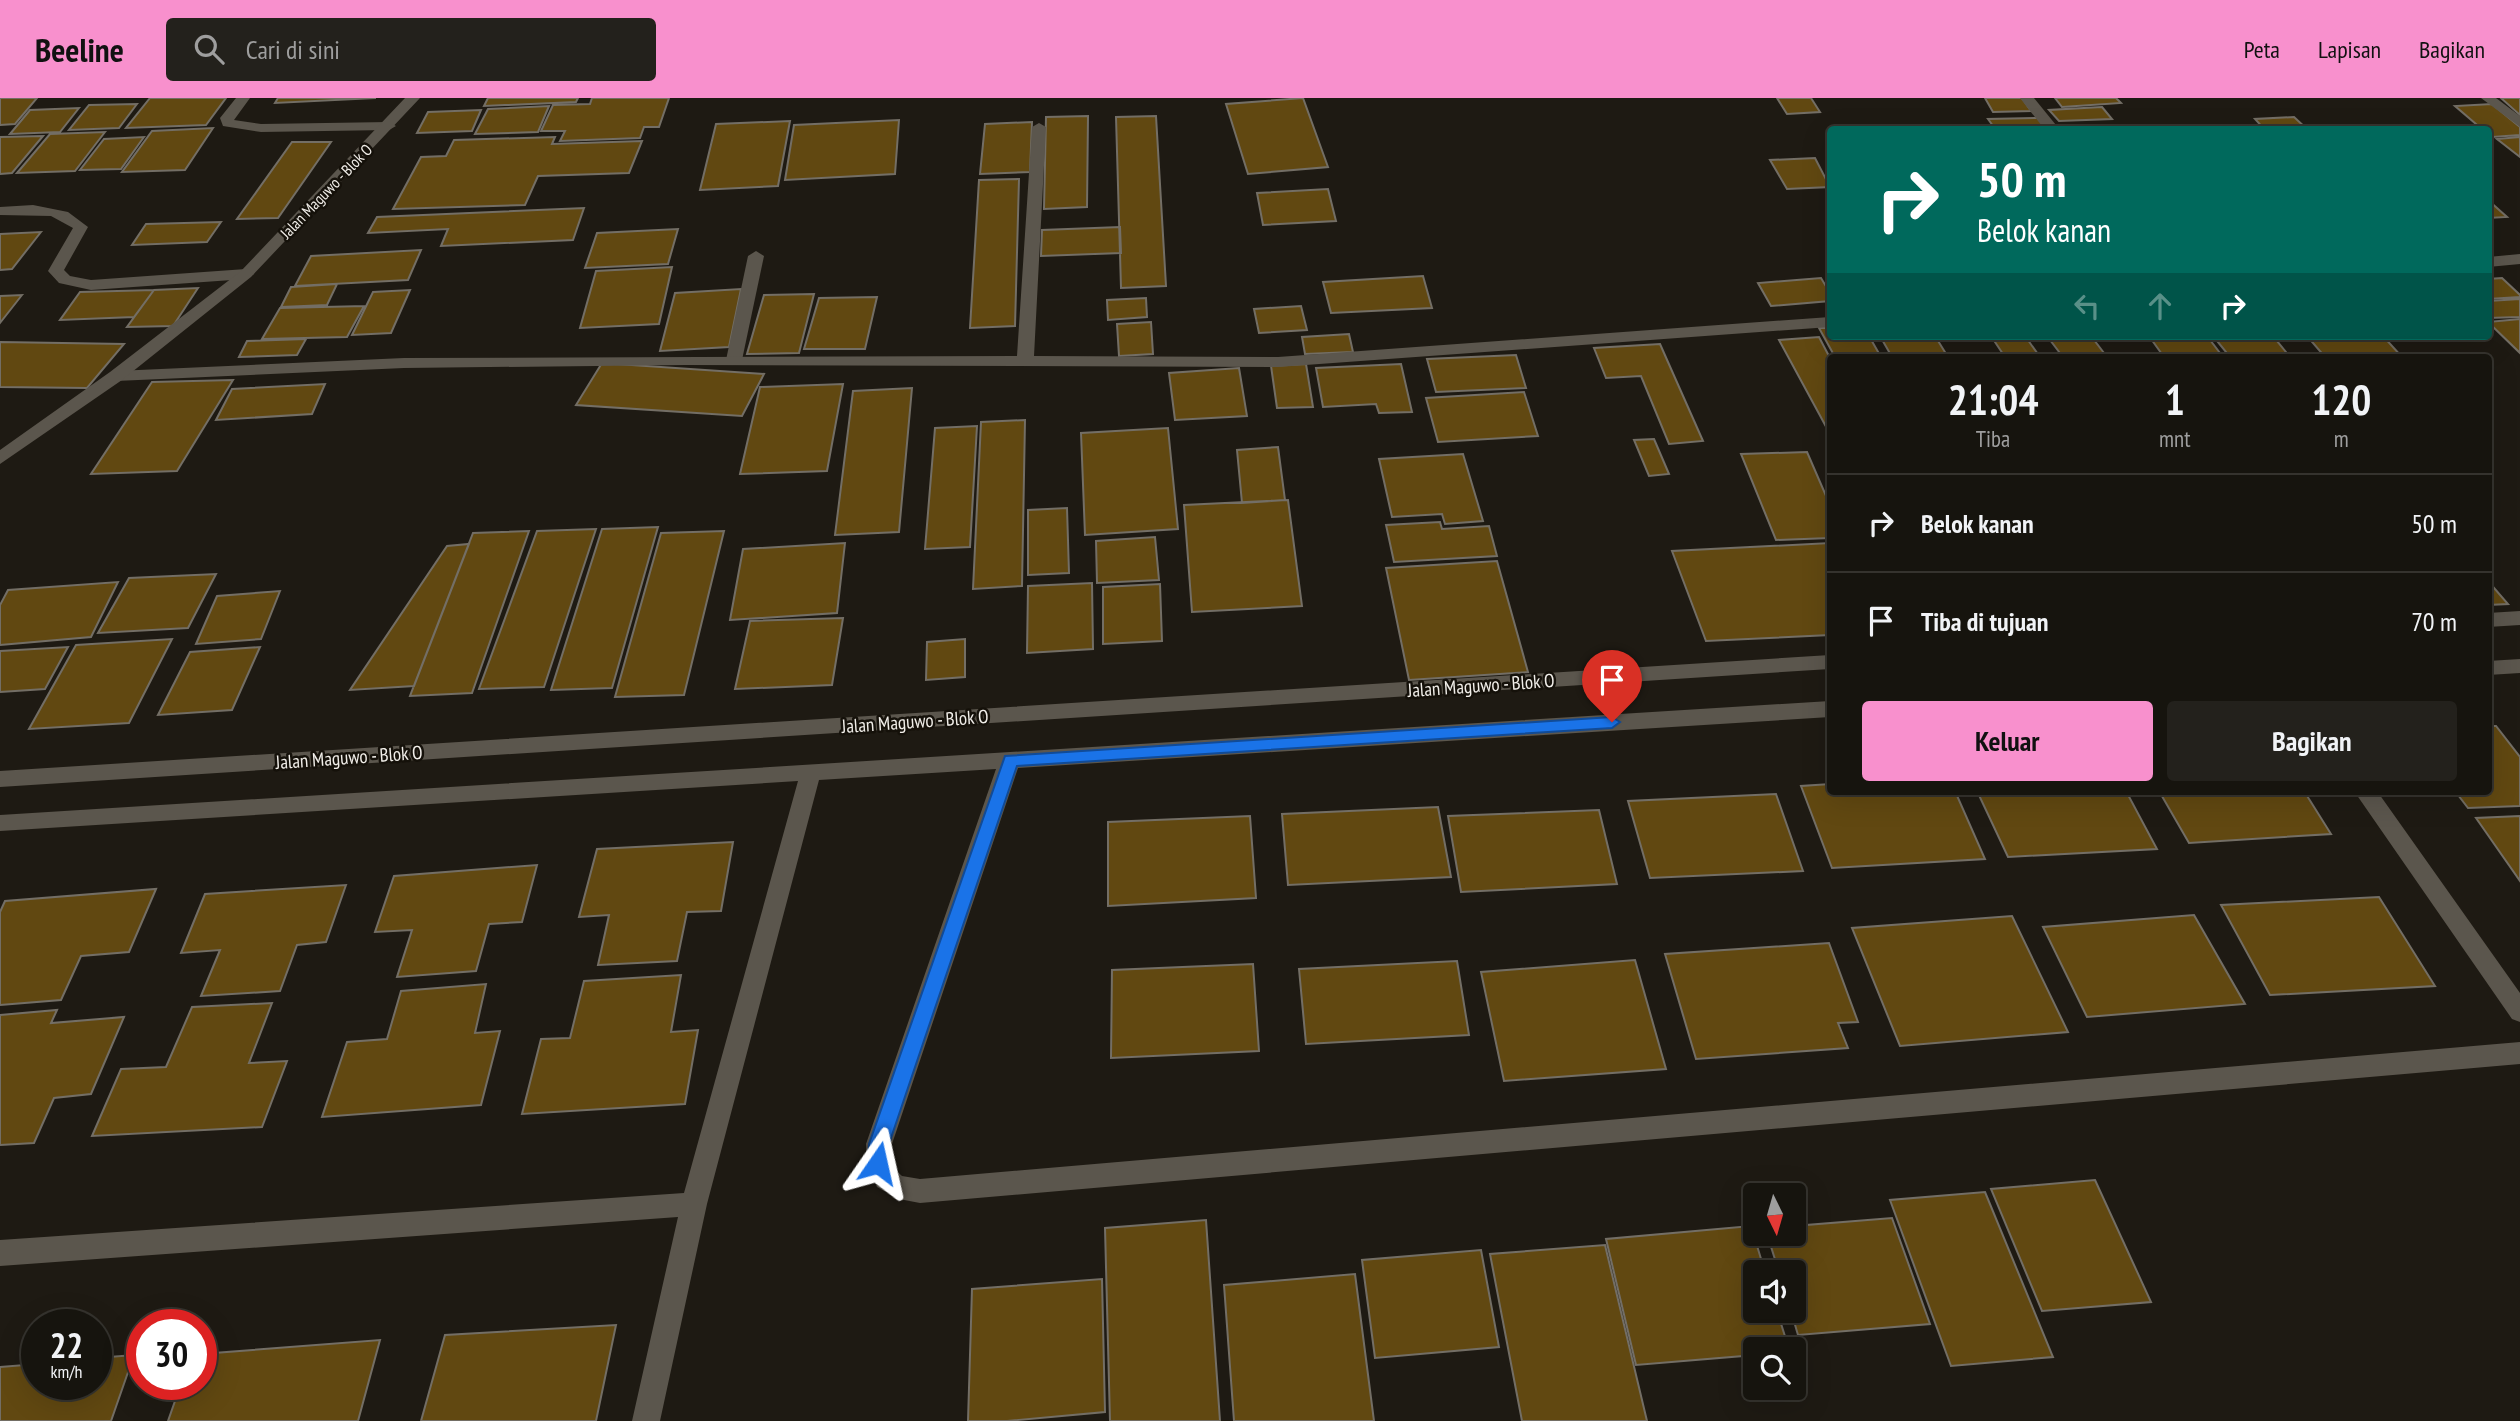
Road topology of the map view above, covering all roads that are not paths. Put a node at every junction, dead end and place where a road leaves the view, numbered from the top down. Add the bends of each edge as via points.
1 (243, 98) edge
2 (413, 98) edge
3 (2026, 98) edge
4 (2487, 98) edge
5 (2520, 123) edge
6 (389, 126) junction
7 (2050, 126) edge
8 (1039, 127) dead end
9 (0, 211) edge
10 (756, 256) dead end
11 (2520, 259) edge
12 (2492, 262) edge
13 (246, 274) junction
14 (1827, 322) edge
15 (734, 360) junction
16 (1025, 362) junction
17 (116, 376) junction
18 (0, 458) edge
19 (2520, 618) edge
20 (2492, 620) edge
21 (1827, 662) edge
22 (2520, 666) edge
23 (2492, 667) edge
24 (1827, 709) edge
25 (1010, 760) junction
26 (811, 772) junction
27 (0, 780) edge
28 (2368, 795) edge
29 (0, 823) edge
30 (2520, 1012) edge
31 (2520, 1054) edge
32 (694, 1204) junction
33 (0, 1253) edge
34 (646, 1421) edge

1 - 6 street via 228,123 261,128
2 - 6 street, Jalan Maguwo - Blok O
3 - 7 street
4 - 5 street
6 - 13 street, Jalan Maguwo - Blok O
8 - 16 street
9 - 13 street via 65,213 81,227 55,271 65,280 91,285
10 - 15 street
11 - 12 street
13 - 17 street, Jalan Maguwo - Blok O
14 - 16 street via 1278,362
15 - 16 street
15 - 17 street via 404,363
17 - 18 street, Jalan Maguwo - Blok O
19 - 20 street
21 - 27 street, Jalan Maguwo - Blok O
22 - 23 street
24 - 25 street
25 - 26 street
25 - 31 street via 879,1144 878,1163 885,1180 900,1188 920,1191
26 - 29 street
26 - 32 street
28 - 30 street
32 - 33 street
32 - 34 street

